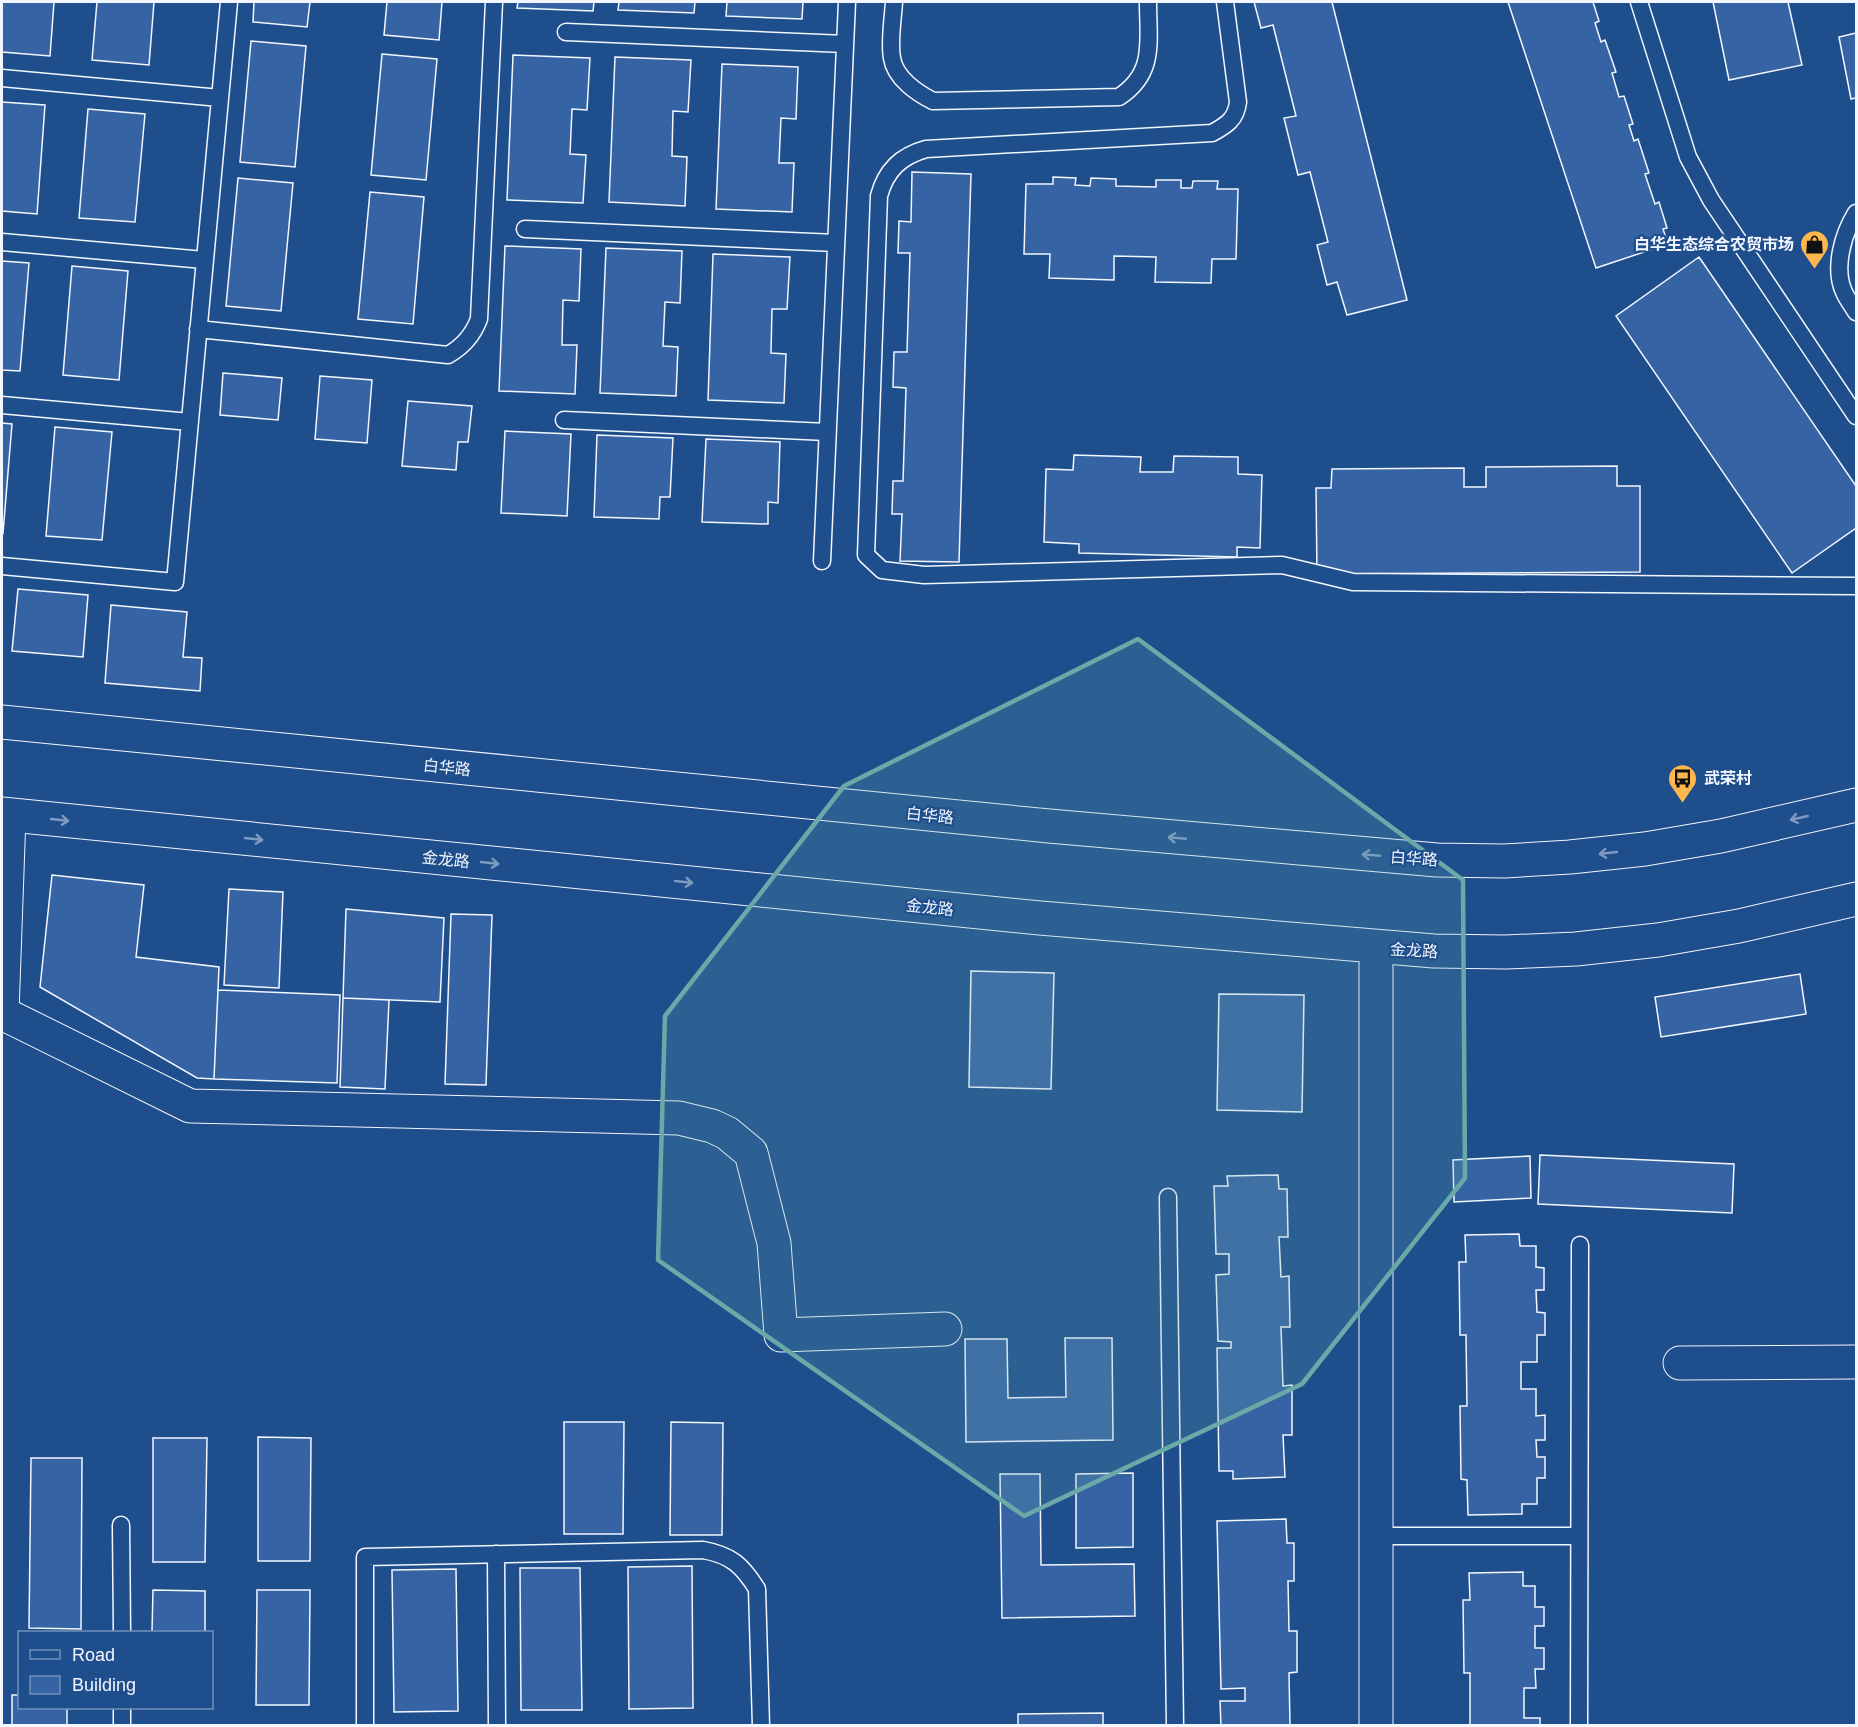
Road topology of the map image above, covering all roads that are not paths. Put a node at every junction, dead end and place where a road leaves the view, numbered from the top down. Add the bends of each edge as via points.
1 (229, 2) edge
2 (494, 2) edge
3 (847, 2) edge
4 (894, 2) edge
5 (1148, 2) edge
6 (1225, 2) edge
7 (1639, 2) edge
8 (566, 32) dead end
9 (845, 44) junction
10 (2, 78) edge
11 (219, 98) junction
12 (1857, 213) edge
13 (525, 229) dead end
14 (2, 242) edge
15 (836, 243) junction
16 (204, 260) junction
17 (1857, 312) edge
18 (198, 329) junction
19 (2, 405) edge
20 (1857, 416) edge
21 (564, 420) dead end
22 (189, 422) junction
23 (827, 432) junction
24 (822, 561) dead end
25 (2, 566) edge
26 (1857, 586) edge
27 (2, 722) edge
28 (1857, 806) edge
29 (5, 815) edge
30 (1857, 899) edge
31 (1376, 948) junction
32 (1168, 1197) dead end
33 (1580, 1245) dead end
34 (945, 1329) dead end
35 (1857, 1362) edge
36 (1680, 1363) dead end
37 (122, 1525) dead end
38 (1376, 1536) junction
39 (1579, 1536) junction
40 (496, 1554) junction
41 (122, 1631) edge
42 (122, 1709) edge
43 (122, 1725) edge
44 (365, 1725) edge
45 (497, 1725) edge
46 (761, 1725) edge
47 (1175, 1725) edge
48 (1376, 1725) edge
49 (1579, 1725) edge

1 - 11 lane
2 - 18 lane via 479,319 468,339 448,355
3 - 9 lane
4 - 5 lane via 892,59 909,85 933,101 1119,97 1137,82 1148,59
6 - 26 lane via 1238,102 1229,125 1212,133 926,149 901,159 883,182 879,196 867,555 882,570 924,575 1282,565 1353,582
7 - 20 lane via 1688,157 1711,200
8 - 9 lane
9 - 15 lane
10 - 11 lane
11 - 16 lane
12 - 17 lane via 1846,233 1841,271 1843,290
13 - 15 lane
14 - 16 lane
15 - 23 lane
16 - 18 lane
18 - 22 lane
19 - 22 lane
21 - 23 lane
22 - 25 lane via 175,582
23 - 24 lane
28 -> 27 main road, 白华路 via 1646,849 1570,858 1437,860 1049,826
29 -> 31 main road, 金龙路
29 - 34 main road via 2,1013 190,1106 679,1118 712,1125 751,1153 774,1243 781,1335
30 - 31 main road, 金龙路 via 1739,926 1576,949 1505,952
31 - 38 main road
32 - 47 lane
33 - 39 lane
35 - 36 main road
37 - 41 lane
38 - 39 lane
38 - 48 main road
39 - 49 lane
40 - 44 lane via 365,1557
40 - 45 lane
40 - 46 lane via 703,1550 734,1560 757,1589
42 - 43 lane

